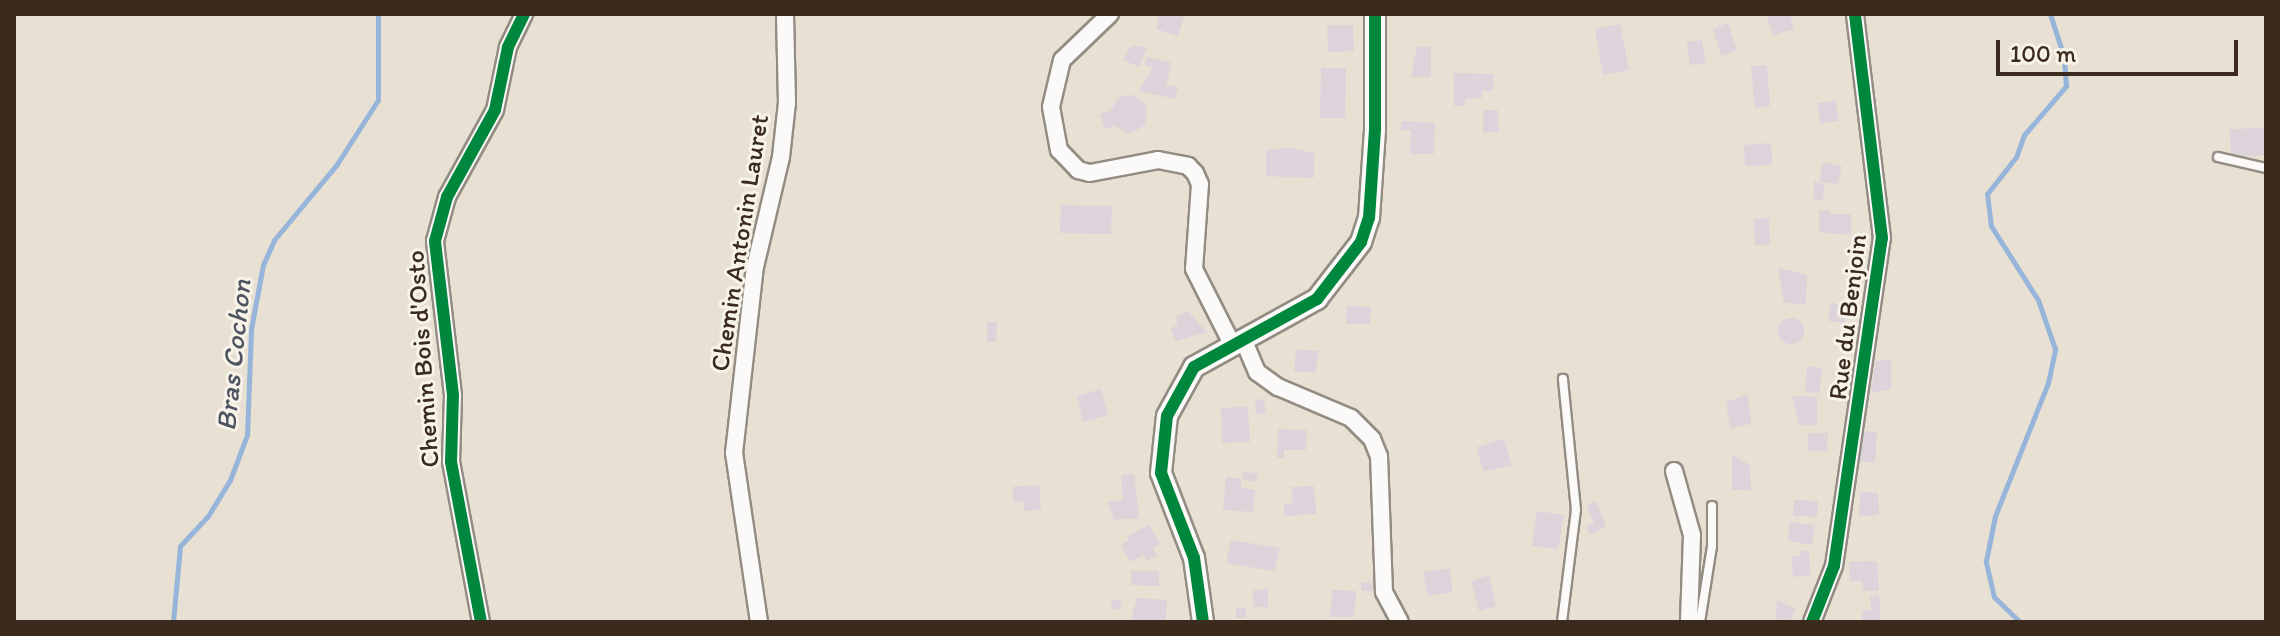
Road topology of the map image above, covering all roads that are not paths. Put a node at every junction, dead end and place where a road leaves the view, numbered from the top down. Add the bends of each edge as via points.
1 (524, 14) edge
2 (785, 14) edge
3 (1110, 14) edge
4 (1375, 14) edge
5 (1855, 14) edge
6 (2218, 157) dead end
7 (2266, 168) edge
8 (1238, 342) junction
9 (1563, 379) dead end
10 (1674, 471) dead end
11 (1712, 506) dead end
12 (481, 622) edge
13 (759, 622) edge
14 (1203, 622) edge
15 (1400, 622) edge
16 (1562, 622) edge
17 (1689, 622) edge
18 (1700, 622) edge
19 (1812, 622) edge

1 - 12 street, Chemin Bois d'Osto via 508,47 495,110 447,197 435,241 453,395 451,462
2 - 13 street, Chemin Antonin Lauret via 782,144 755,267 734,453
3 - 8 street via 1062,60 1051,107 1059,150 1069,163 1090,173 1158,160 1188,166 1195,173 1200,184 1194,269
4 - 8 street via 1373,159 1369,218 1361,242 1335,283 1317,299
5 - 19 street, Rue du Benjoin via 1882,238 1834,566
6 - 7 lane
8 - 14 street via 1194,367 1178,387 1161,448 1161,473 1194,558
8 - 15 street via 1257,372 1278,387 1351,418 1372,439 1379,456 1384,592
9 - 16 lane via 1576,510
10 - 17 street via 1692,535
11 - 18 lane via 1712,546

